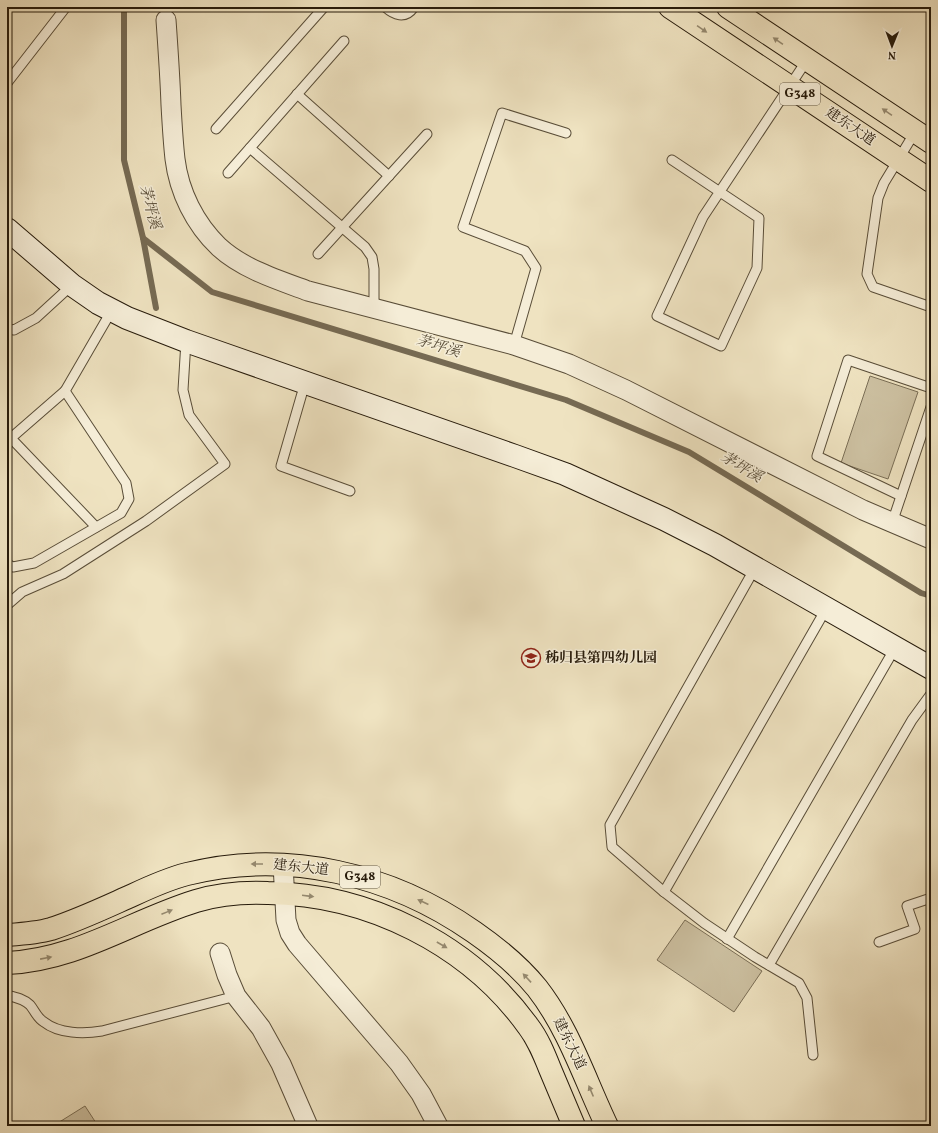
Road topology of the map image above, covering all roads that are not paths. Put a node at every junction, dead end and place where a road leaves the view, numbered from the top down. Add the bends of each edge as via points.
1 (66, 7) edge
2 (324, 7) edge
3 (385, 7) edge
4 (414, 7) edge
5 (670, 7) edge
6 (728, 7) edge
7 (166, 20) dead end
8 (344, 41) dead end
9 (807, 60) junction
10 (7, 83) edge
11 (790, 87) junction
12 (297, 94) junction
13 (216, 129) dead end
14 (566, 133) dead end
15 (427, 134) dead end
16 (923, 137) edge
17 (250, 148) junction
18 (899, 159) junction
19 (672, 160) dead end
20 (228, 173) dead end
21 (389, 176) junction
22 (931, 181) edge
23 (720, 191) junction
24 (342, 228) junction
25 (7, 230) edge
26 (318, 254) dead end
27 (72, 284) junction
28 (931, 307) edge
29 (374, 308) junction
30 (112, 310) junction
31 (7, 329) edge
32 (186, 342) junction
33 (514, 345) junction
34 (305, 383) junction
35 (931, 388) edge
36 (65, 391) junction
37 (931, 407) edge
38 (9, 436) edge
39 (350, 491) dead end
40 (901, 496) junction
41 (892, 523) junction
42 (96, 527) junction
43 (931, 539) edge
44 (7, 564) edge
45 (755, 568) junction
46 (7, 605) edge
47 (826, 609) junction
48 (895, 648) junction
49 (931, 668) edge
50 (931, 694) edge
51 (283, 864) junction
52 (664, 892) junction
53 (284, 893) junction
54 (931, 898) edge
55 (7, 935) edge
56 (728, 939) junction
57 (879, 942) dead end
58 (220, 953) dead end
59 (7, 963) edge
60 (769, 965) junction
61 (7, 995) edge
62 (236, 996) junction
63 (813, 1055) dead end
64 (308, 1126) edge
65 (438, 1126) edge
66 (574, 1126) edge
67 (607, 1126) edge

1 - 10 lane
2 - 13 lane
3 - 4 lane via 393,13 402,15
5 -> 11 highway, 建东大道 / G348
9 -> 6 highway, G348
7 - 29 street via 175,160 189,207 202,229 239,261 261,272 308,291
8 - 12 lane
9 - 11 lane
16 -> 9 highway, G348
11 - 18 highway, 建东大道 / G348
11 - 23 lane
12 - 17 lane
12 - 21 lane
14 - 33 lane via 502,112 463,227 525,251 536,268
15 - 21 lane
16 - 18 lane
17 - 20 lane
17 - 24 lane
18 - 22 highway, 建东大道 / G348
18 - 28 lane via 878,198 866,274 874,287
19 - 23 lane
21 - 24 lane
23 - 23 lane via 759,218 757,268 721,346 657,316 703,217
24 - 26 lane
24 - 29 lane via 365,247 372,257
25 - 27 main road
27 - 30 main road
27 - 31 lane via 36,318 14,330
29 - 33 street
30 - 32 main road
30 - 36 lane
32 - 34 main road
32 - 46 lane via 183,390 189,414 225,464 146,521 63,574 22,592
33 - 41 street via 569,364 626,390
34 - 39 lane via 281,466
34 - 45 main road via 564,474 664,519
35 - 40 lane via 848,360 817,456
36 - 38 lane
36 - 42 lane via 126,483 129,499 120,513
37 - 40 lane
38 - 42 lane
40 - 41 lane
41 - 43 street
42 - 44 lane via 34,563 13,567
45 - 47 main road
45 - 52 lane via 610,824 612,847
47 - 48 main road
47 - 52 lane
48 - 49 main road
48 - 56 lane
50 - 60 lane via 912,720
51 - 53 street
51 -> 55 highway, 建东大道 / G348 via 218,867 186,874 50,929
67 -> 51 highway, 建东大道 / G348 via 556,1015 537,988 490,943 438,909 379,883 315,867
52 - 56 lane
59 -> 53 highway, 建东大道 / G348 via 56,956 197,901 255,892
53 - 65 street via 286,920 297,944 399,1063 421,1094
53 -> 66 highway, 建东大道 / G348 via 342,901 369,910 447,948 470,965 492,983 530,1027
54 - 57 lane via 907,906 915,929
56 - 60 lane
58 - 62 street via 226,975
60 - 63 lane via 799,983 807,998
61 - 62 lane via 30,1005 44,1023 58,1029 87,1033
62 - 64 street via 261,1028 281,1064

